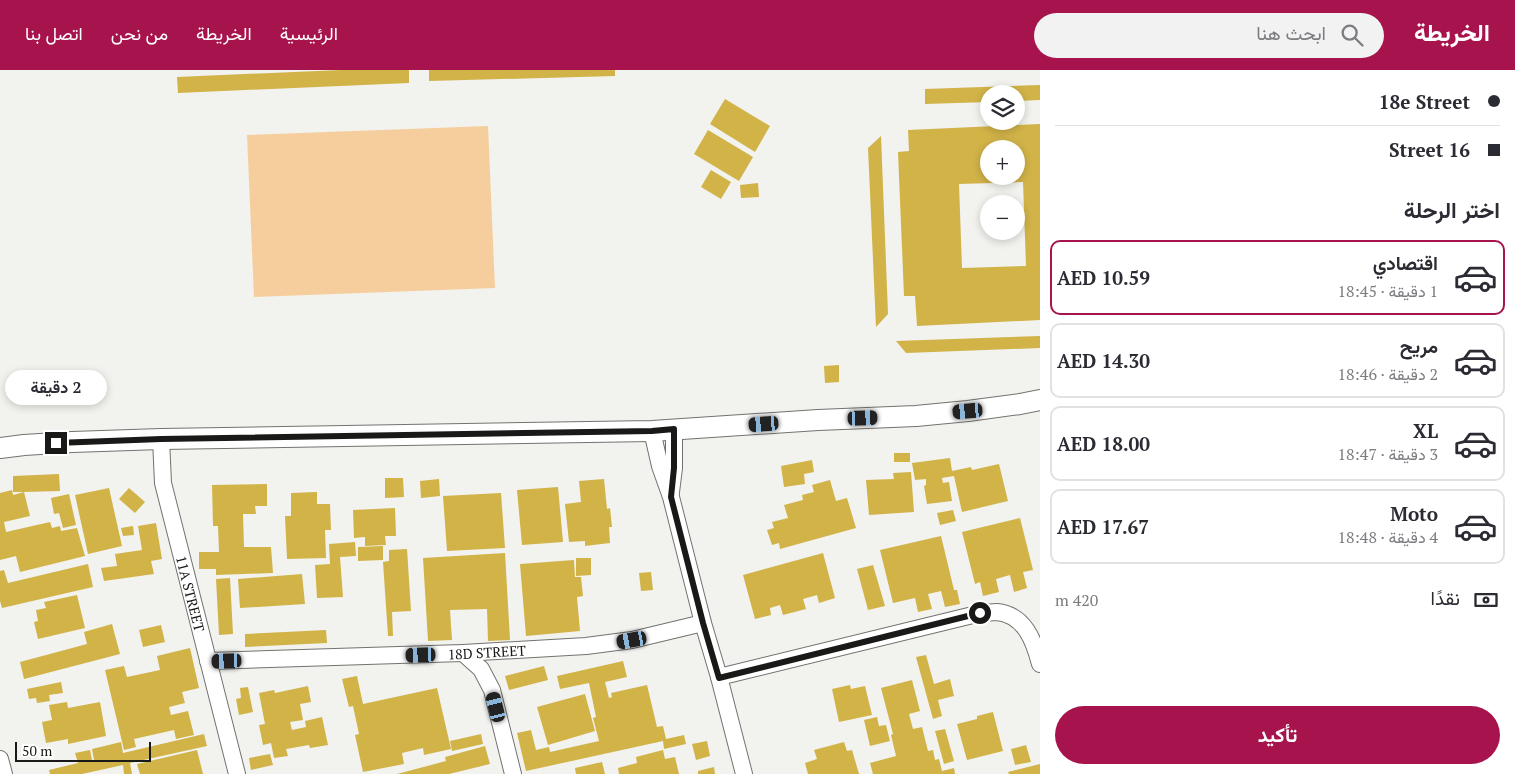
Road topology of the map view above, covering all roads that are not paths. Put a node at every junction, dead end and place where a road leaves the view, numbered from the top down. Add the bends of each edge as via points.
1 (1040, 400) edge
2 (674, 429) junction
3 (652, 431) junction
4 (161, 439) junction
5 (0, 448) edge
6 (671, 497) junction
7 (703, 623) junction
8 (463, 653) junction
9 (208, 662) junction
10 (1040, 664) edge
11 (719, 678) junction
12 (0, 758) edge
13 (4, 774) edge
14 (237, 774) edge
15 (513, 774) edge
16 (744, 774) edge

1 - 2 street via 916,416
2 - 3 street
2 - 6 street
3 - 4 street
3 - 6 street
4 - 5 street
4 - 9 street, 11A STREET via 163,484
6 - 7 street
7 - 8 street, 18D STREET via 593,646
7 - 11 street
8 - 9 street, 18D STREET
8 - 15 street via 481,669 492,690
9 - 14 street, 11A STREET
10 - 11 street via 1027,629 1014,618 998,612 980,613
11 - 16 street
12 - 13 street

